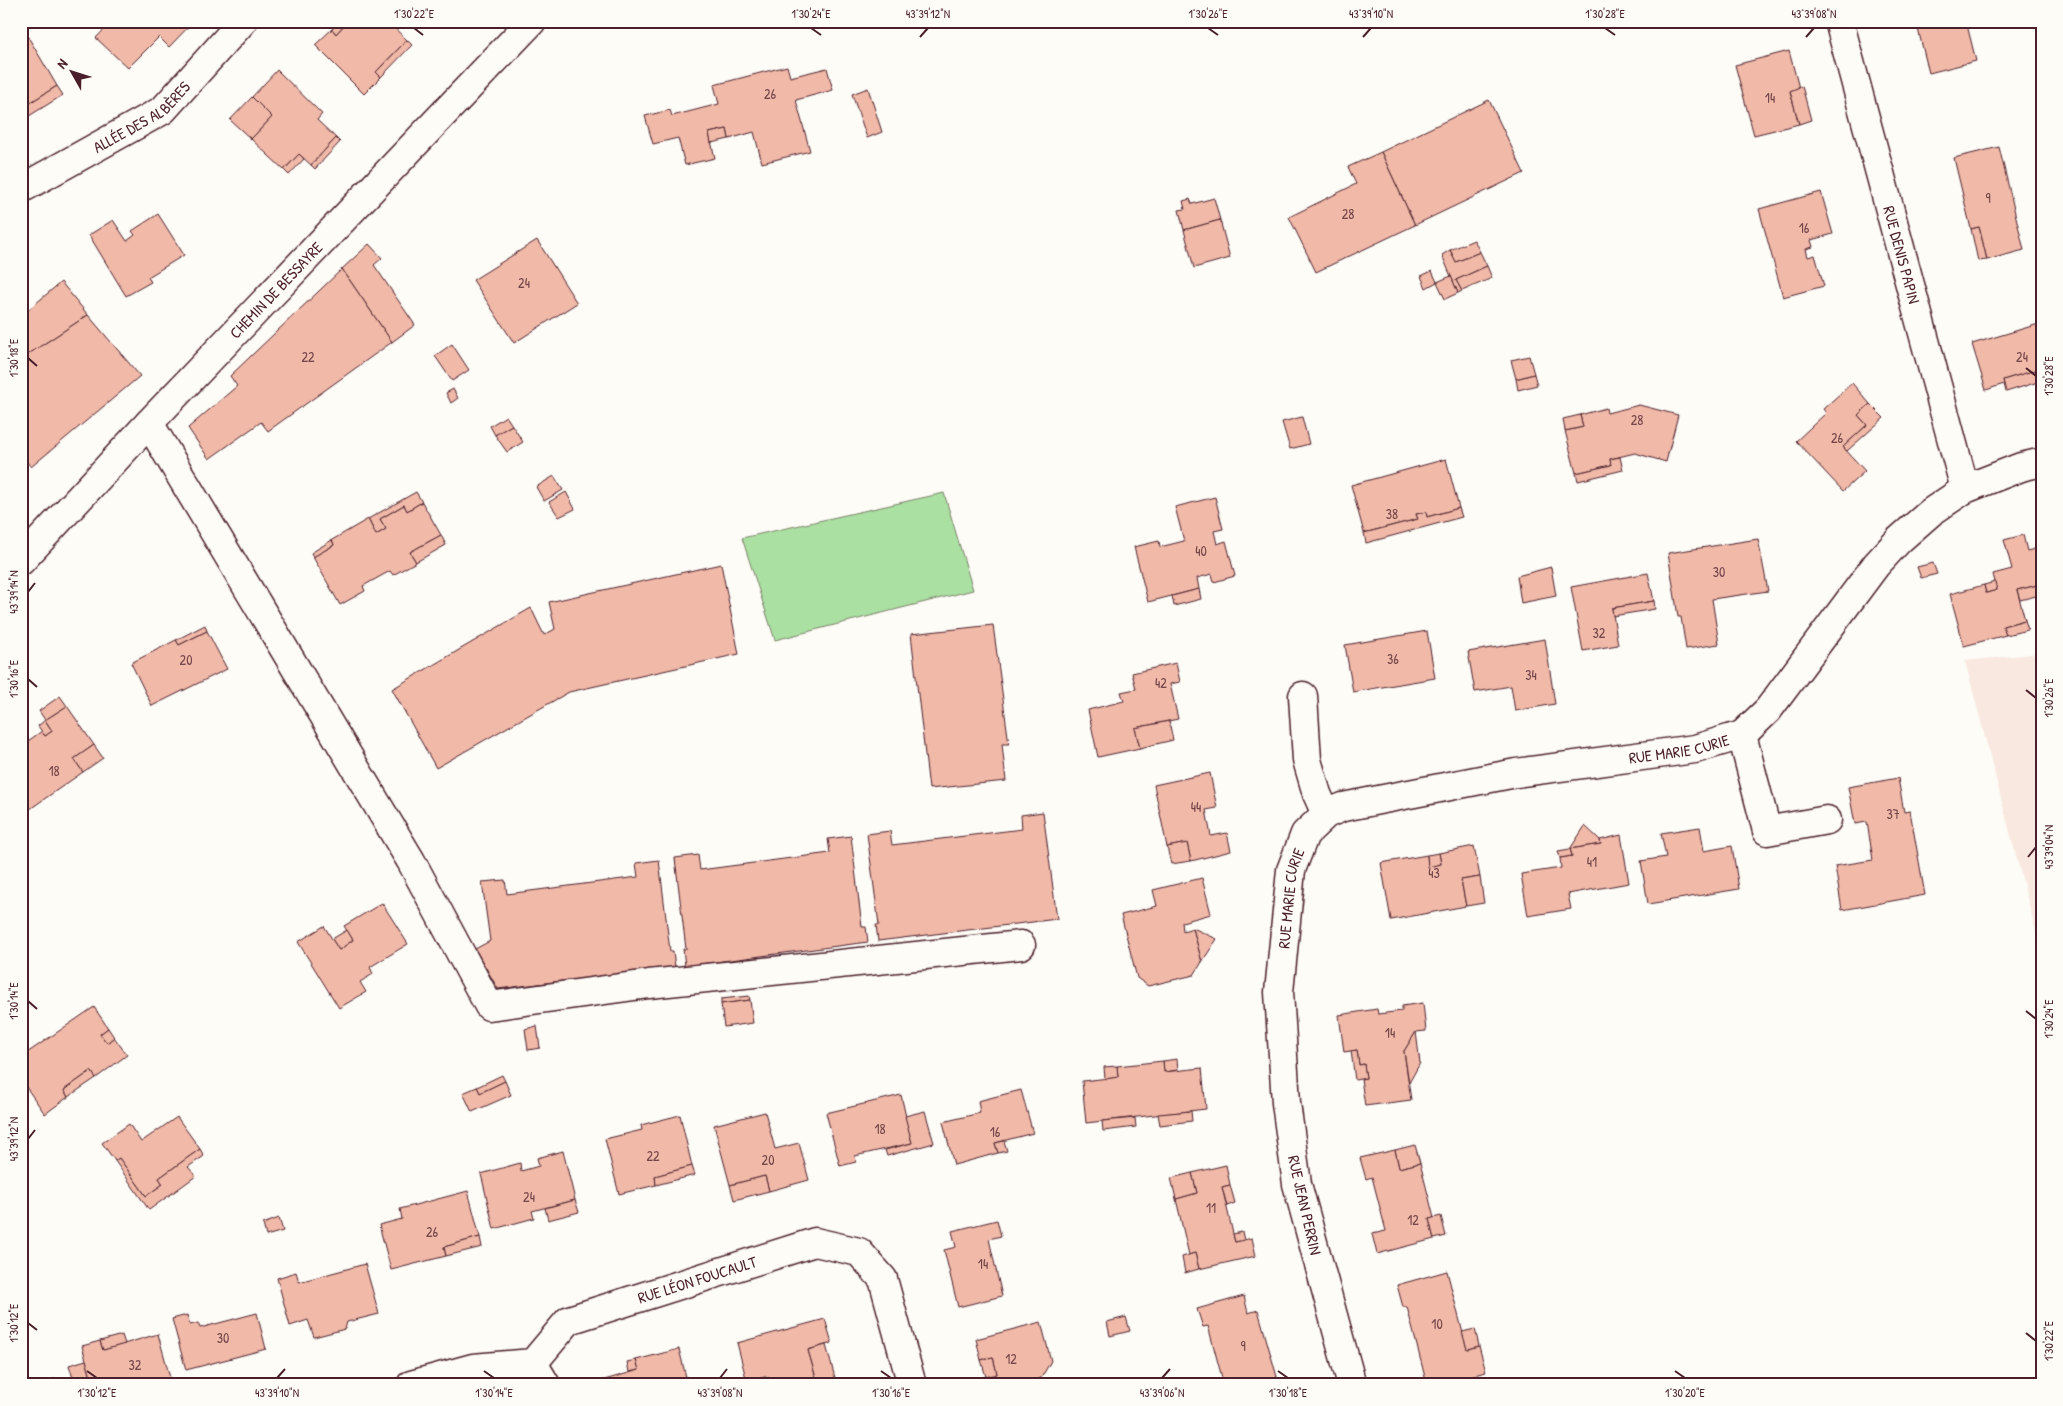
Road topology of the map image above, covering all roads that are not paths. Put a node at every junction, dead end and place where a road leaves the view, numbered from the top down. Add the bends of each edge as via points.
1 (244, 21) edge
2 (532, 21) edge
3 (1839, 21) edge
4 (21, 189) edge
5 (150, 423) junction
6 (2042, 462) edge
7 (1965, 489) junction
8 (21, 561) edge
9 (1303, 696) dead end
10 (1742, 735) junction
11 (1326, 814) junction
12 (1827, 820) dead end
13 (1021, 945) dead end
14 (1279, 992) joint
15 (539, 1374) edge
16 (411, 1385) edge
17 (912, 1385) edge
18 (1352, 1385) edge

1 - 4 street, ALLÉE DES ALBÈRES via 163,110
2 - 5 street, CHEMIN DE BESSAYRE
3 - 7 street, RUE DENIS PAPIN
5 - 8 street, CHEMIN DE BESSAYRE
5 - 13 street via 411,861 489,1006 649,984
6 - 7 street, RUE MARIE CURIE
7 - 10 street, RUE MARIE CURIE via 1931,512 1893,546 1768,710
9 - 11 street via 1307,760
10 - 11 street, RUE MARIE CURIE via 1694,749 1516,773
10 - 12 street via 1768,831
11 - 14 street, RUE MARIE CURIE via 1305,834 1291,870
14 - 18 street, RUE JEAN PERRIN via 1286,1103 1297,1184
15 - 16 street, RUE LÉON FOUCAULT via 473,1368
15 - 17 street, RUE LÉON FOUCAULT via 569,1320 814,1242 859,1252 883,1279

